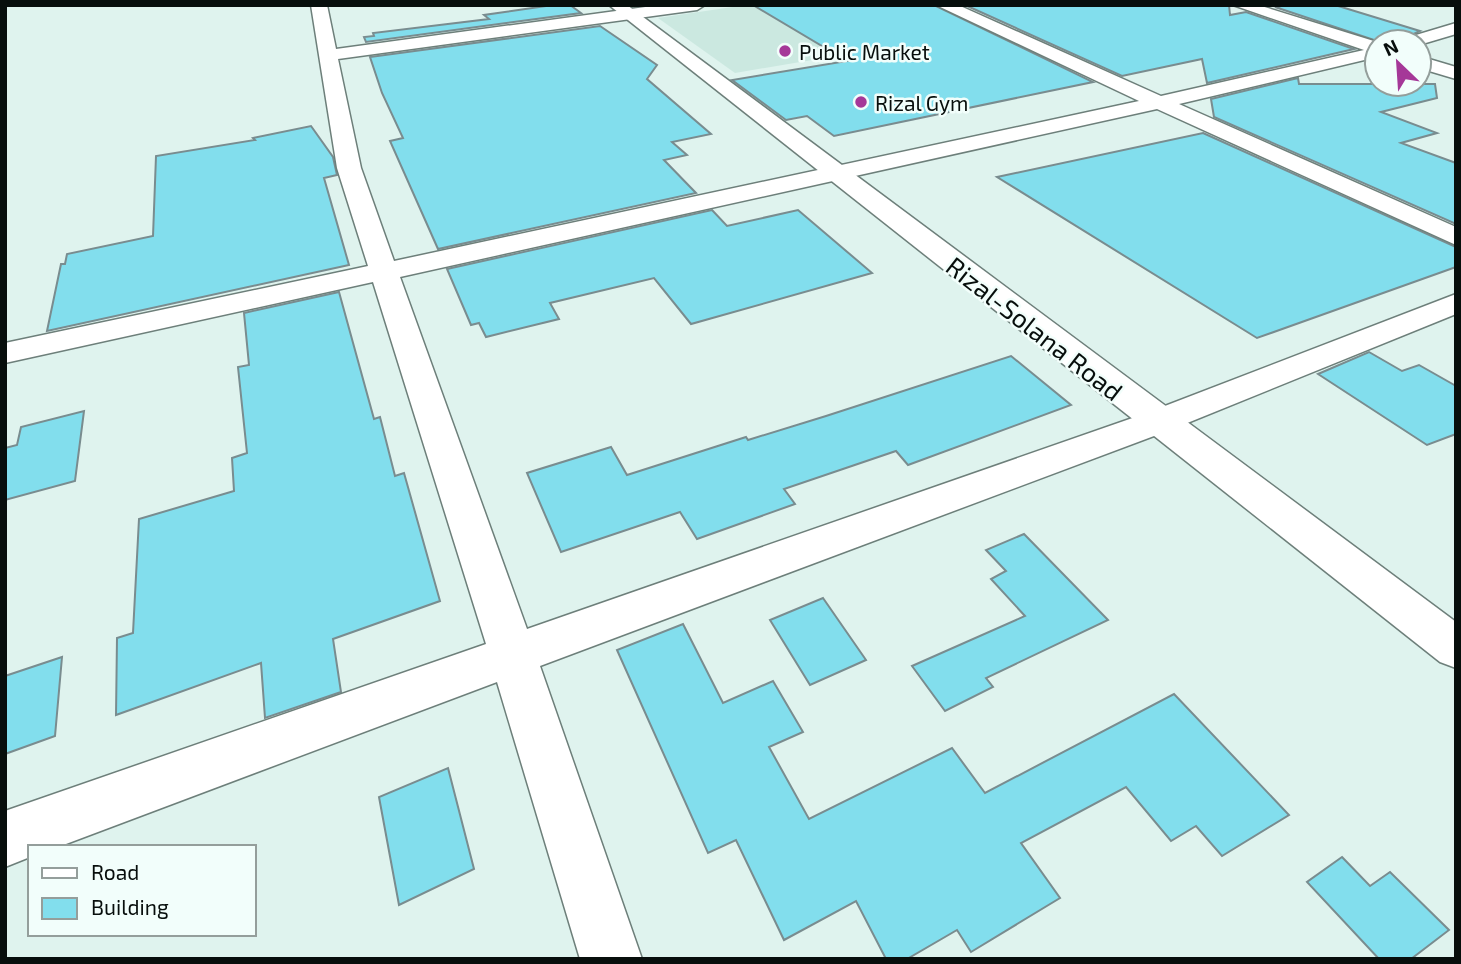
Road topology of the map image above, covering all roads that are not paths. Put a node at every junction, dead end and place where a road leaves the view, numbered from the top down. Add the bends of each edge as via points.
1 (319, 5) edge
2 (697, 5) edge
3 (944, 5) edge
4 (1241, 5) edge
5 (623, 10) edge
6 (1456, 29) edge
7 (1433, 36) edge
8 (1363, 45) edge
9 (1363, 53) edge
10 (328, 55) junction
11 (1433, 66) edge
12 (1456, 73) edge
13 (1163, 103) junction
14 (835, 173) junction
15 (1456, 237) edge
16 (386, 272) junction
17 (1456, 303) edge
18 (5, 353) edge
19 (1157, 422) junction
20 (1456, 648) edge
21 (512, 653) junction
22 (5, 839) edge
23 (611, 959) edge

1 - 10 street
2 - 5 street
3 - 13 street
4 - 8 street
5 - 10 street
5 - 14 street, Rizal-Solana Road
6 - 7 street
9 - 13 street
10 - 16 street via 349,168
11 - 12 street
13 - 14 street
13 - 15 street
14 - 16 street
14 - 19 street, Rizal-Solana Road
16 - 18 street
16 - 21 street
17 - 19 street
19 - 20 street, Rizal-Solana Road
19 - 21 street
21 - 22 street
21 - 23 street

